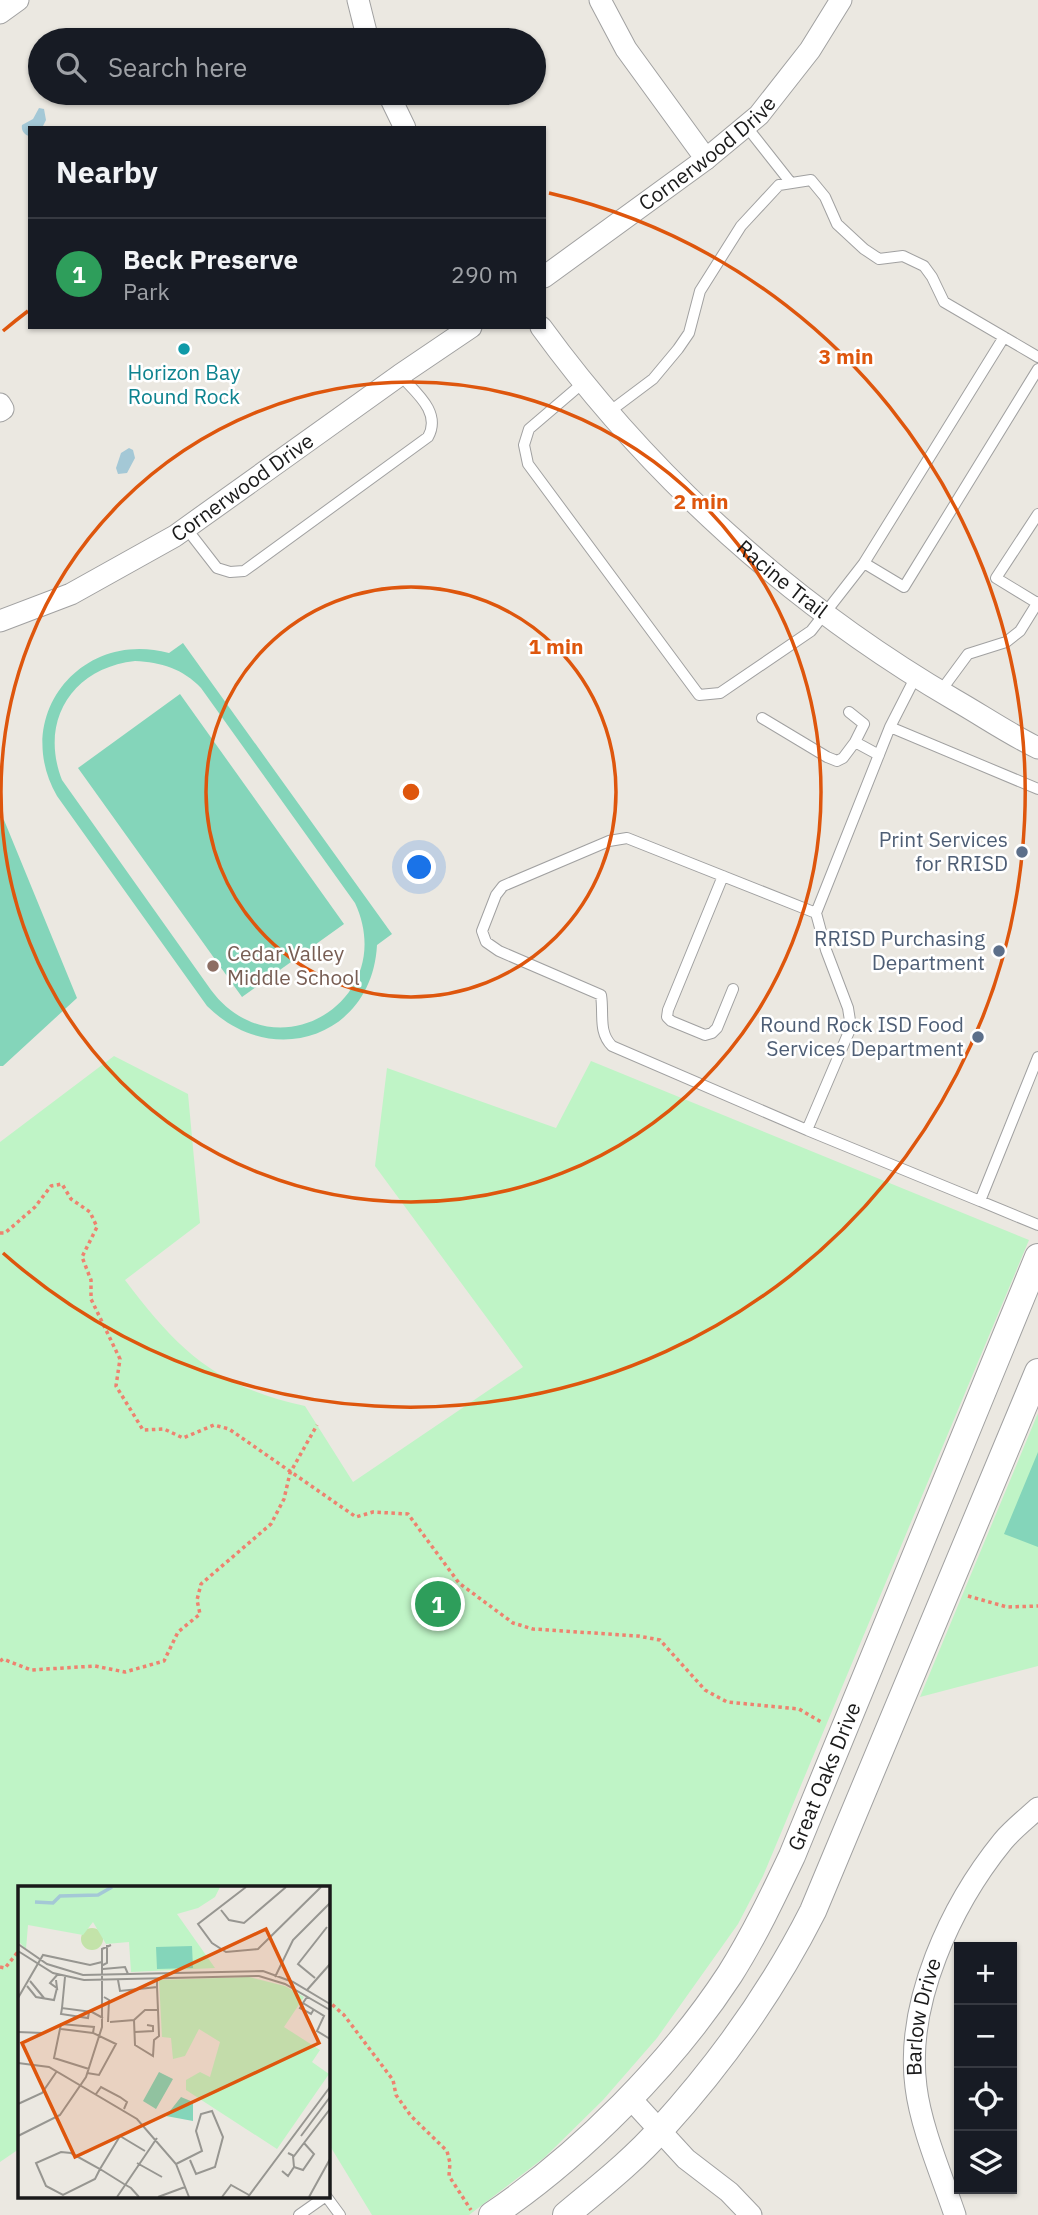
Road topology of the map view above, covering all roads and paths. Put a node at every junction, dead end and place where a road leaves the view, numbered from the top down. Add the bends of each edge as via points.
1 (18, 0) edge
2 (358, 0) edge
3 (600, 0) edge
4 (841, 0) edge
5 (0, 13) edge
6 (365, 28) edge
7 (394, 105) edge
8 (404, 126) edge
9 (746, 126) junction
10 (706, 159) junction
11 (791, 183) junction
12 (546, 275) edge
13 (468, 329) edge
14 (543, 329) edge
15 (1004, 337) junction
16 (1038, 357) edge
17 (1038, 369) edge
18 (400, 375) junction
19 (584, 382) junction
20 (0, 404) edge
21 (0, 411) edge
22 (609, 412) junction
23 (1038, 514) edge
24 (186, 528) junction
25 (864, 563) junction
26 (1037, 603) edge
27 (825, 614) junction
28 (0, 621) edge
29 (916, 676) junction
30 (940, 692) junction
31 (849, 712) dead end
32 (762, 718) dead end
33 (890, 727) junction
34 (855, 742) junction
35 (1038, 748) edge
36 (879, 755) junction
37 (1038, 789) edge
38 (723, 876) junction
39 (816, 913) junction
40 (733, 989) dead end
41 (1038, 1057) edge
42 (807, 1130) junction
43 (980, 1201) junction
44 (1038, 1224) edge
45 (0, 1233) edge
46 (1038, 1257) edge
47 (1038, 1372) edge
48 (317, 1425) dead end
49 (290, 1472) junction
50 (959, 1594) dead end
51 (1038, 1606) edge
52 (0, 1661) edge
53 (826, 1725) dead end
54 (1038, 1808) edge
55 (18, 1952) edge
56 (0, 1967) edge
57 (329, 2002) edge
58 (630, 2098) junction
59 (660, 2130) junction
60 (323, 2198) edge
61 (327, 2198) edge
62 (299, 2215) edge
63 (340, 2215) edge
64 (474, 2215) edge
65 (492, 2215) edge
66 (566, 2215) edge
67 (751, 2215) edge
68 (955, 2215) edge

1 - 5 street
2 - 6 street
3 - 10 street via 626,49
4 - 9 street, Cornerwood Drive via 785,84
7 - 8 street
9 - 10 street, Cornerwood Drive
9 - 11 lane
10 - 12 street, Cornerwood Drive
11 - 15 lane via 811,180 837,224 864,249 879,259 903,256 924,266 944,302
11 - 22 lane via 779,185 741,226 700,291 689,333 678,349 653,379
13 - 18 street, Cornerwood Drive
14 - 19 street, Racine Trail
15 - 16 lane
15 - 25 lane
17 - 25 lane via 904,587
18 - 24 street, Cornerwood Drive
18 - 24 lane via 433,418 428,437 289,540 244,571 230,572 217,568
19 - 22 street, Racine Trail
19 - 27 lane via 529,429 524,445 528,464 699,695 720,693 747,676 811,631
20 - 21 street
22 - 27 street, Racine Trail via 724,531
23 - 26 lane via 996,578
24 - 28 street, Cornerwood Drive via 71,594
25 - 27 lane
26 - 30 lane via 1020,631 1006,642 968,654
27 - 29 street, Racine Trail
29 - 30 street, Racine Trail
29 - 33 lane
30 - 35 street, Racine Trail
31 - 34 lane via 864,724
32 - 34 lane via 837,761
33 - 36 lane
33 - 37 lane
34 - 36 lane
36 - 39 lane
38 - 39 lane
38 - 40 lane via 667,1017 712,1033
38 - 42 lane via 627,838 608,841 503,886 482,931 486,942 499,951 601,995 601,1027 612,1046
39 - 42 lane via 851,1027
41 - 43 lane
42 - 43 lane
43 - 44 lane
45 - 49 path via 35,1207 51,1186 62,1184 97,1227 82,1257 91,1280 91,1299 120,1359 116,1386 143,1430 164,1429 183,1438 214,1425 229,1429
46 - 58 street, Great Oaks Drive via 760,1924 714,1997
47 - 59 street, Great Oaks Drive via 813,1911 768,1992
48 - 49 path
49 - 52 path via 284,1499 271,1524 201,1584 200,1614 178,1632 164,1661 125,1672 95,1666 31,1670
49 - 53 path via 356,1517 373,1512 408,1514 459,1583 513,1623 533,1629 660,1640 705,1690 727,1702 799,1709
50 - 51 path via 1007,1607
54 - 68 street, Barlow Drive via 1004,1839 983,1869 949,1924 928,1977 914,2050 916,2089
55 - 56 path via 5,1968
57 - 64 path via 393,2080 396,2095 411,2116 447,2151 449,2176
58 - 59 street
58 - 65 street, Great Oaks Drive via 560,2164
59 - 66 street, Great Oaks Drive
59 - 67 street
60 - 62 lane
61 - 63 lane

